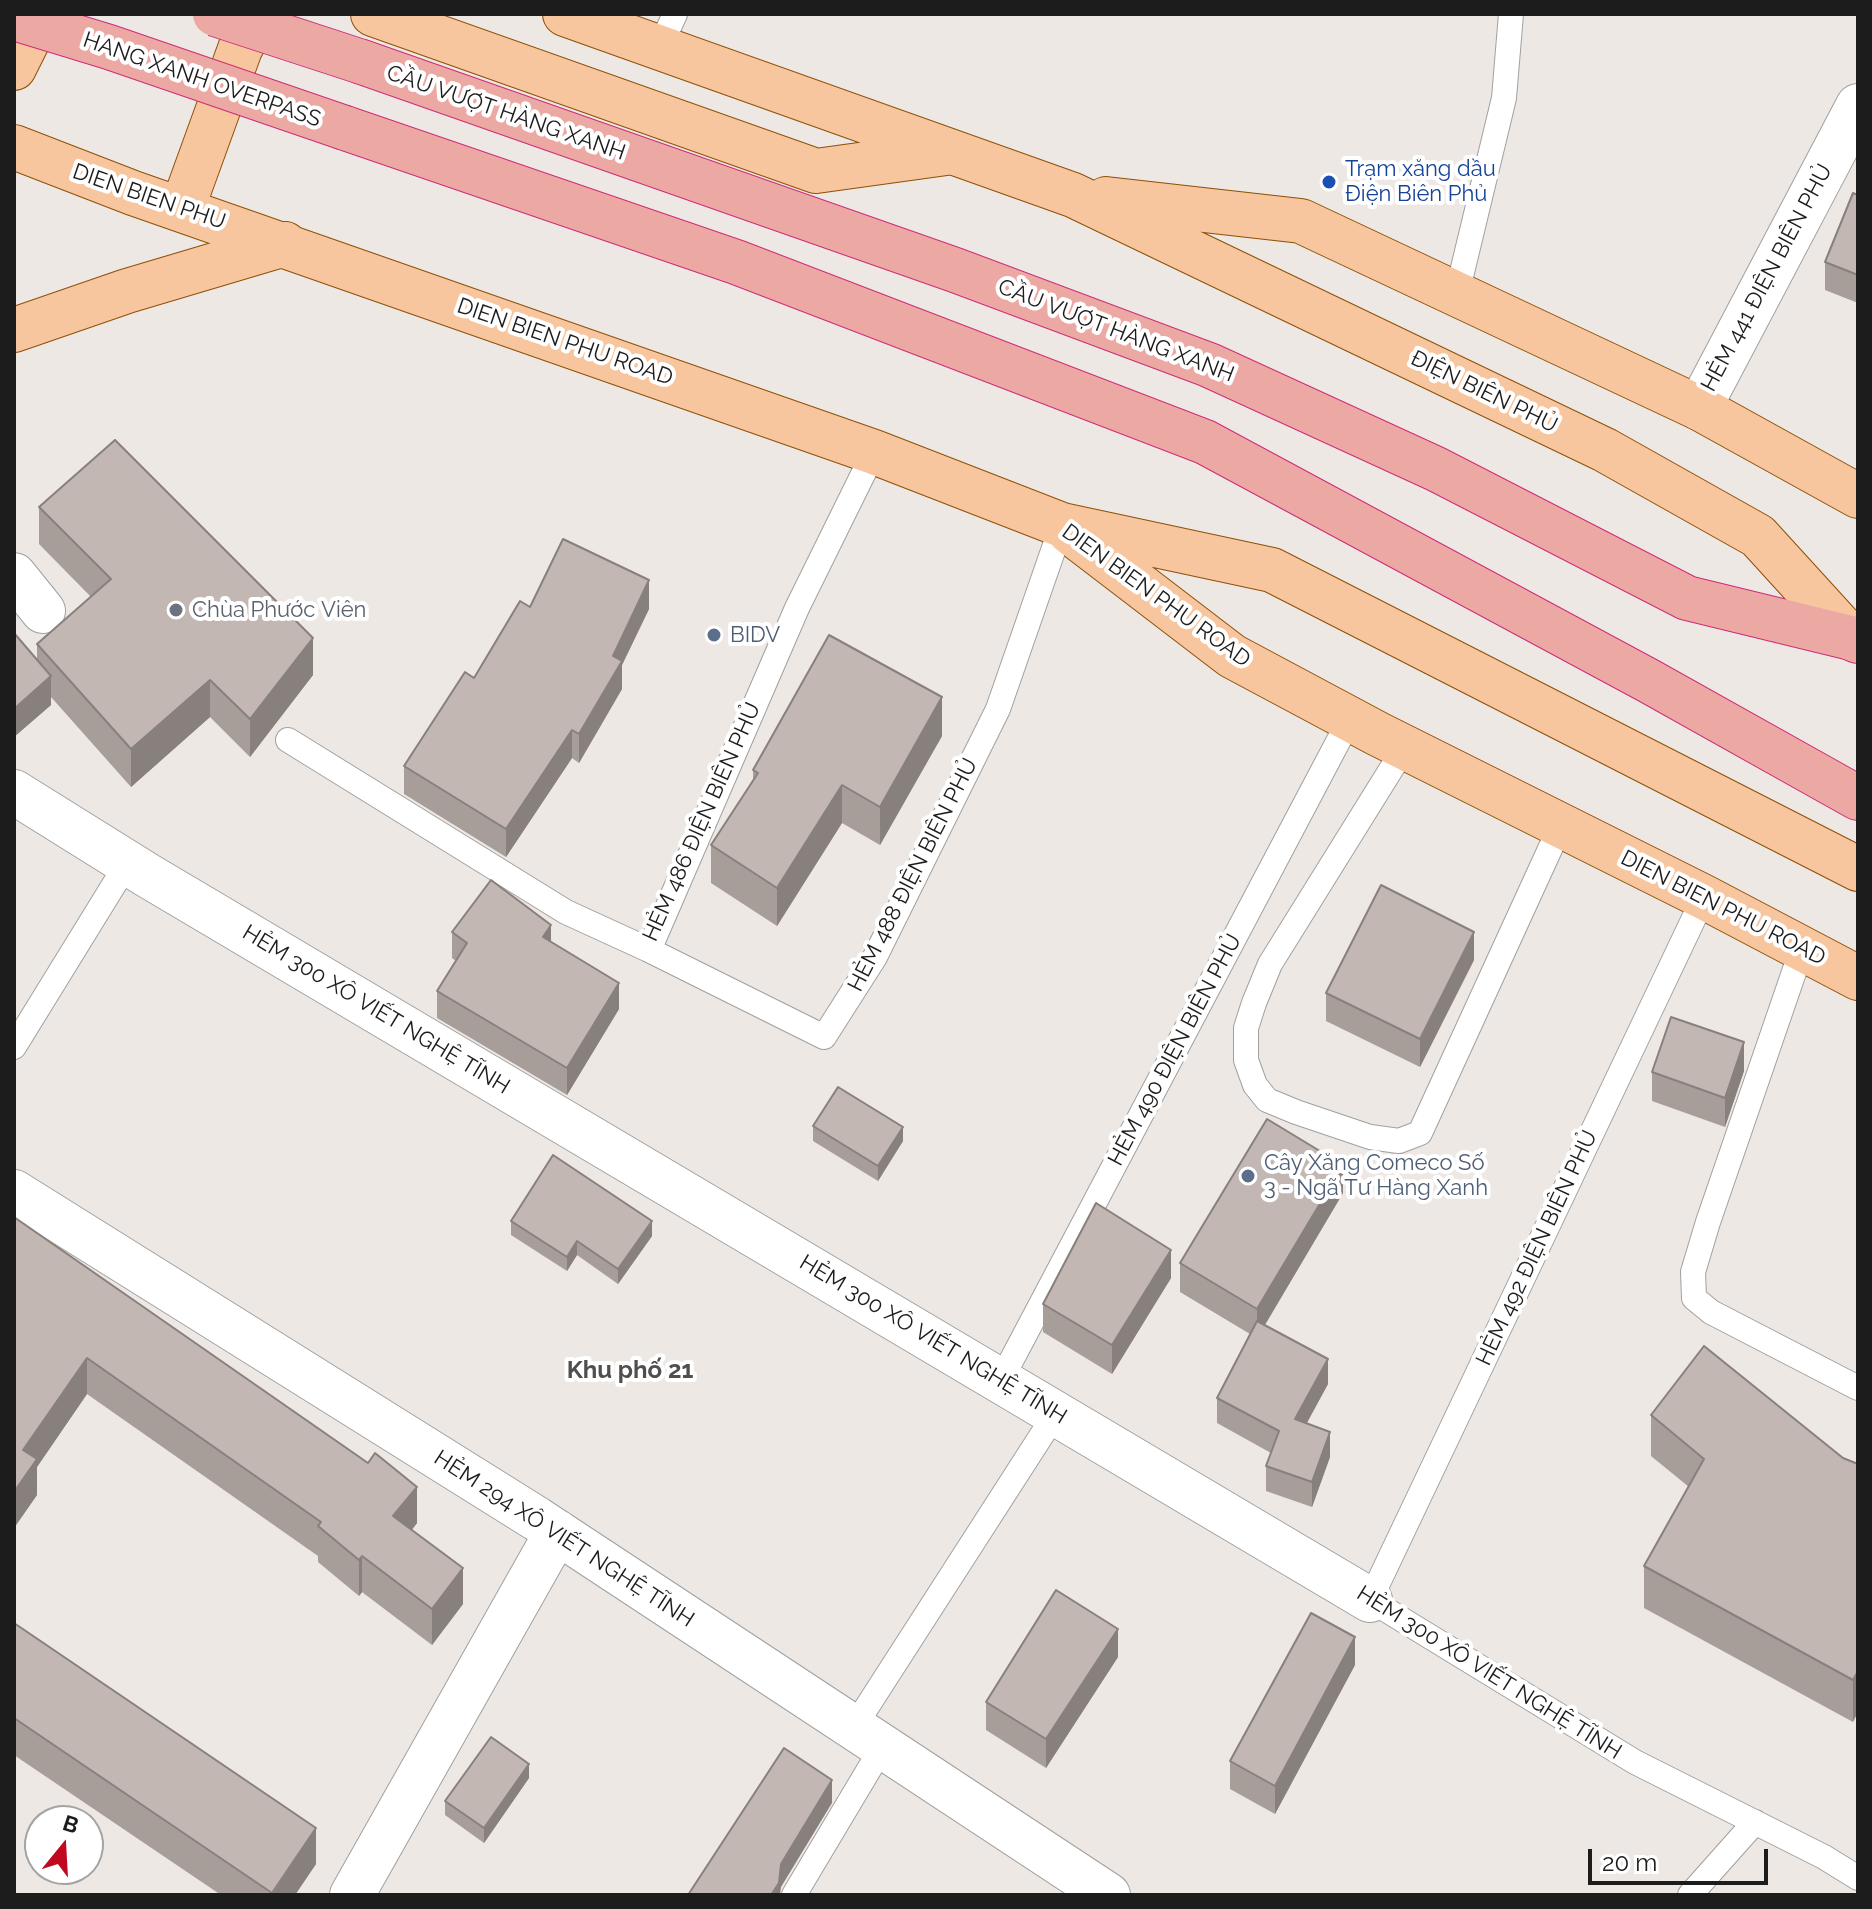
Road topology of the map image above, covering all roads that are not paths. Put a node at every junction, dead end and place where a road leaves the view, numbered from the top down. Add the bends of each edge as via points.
1 (41, 14) edge
2 (215, 14) edge
3 (258, 14) edge
4 (373, 14) edge
5 (565, 14) edge
6 (1511, 14) edge
7 (14, 18) edge
8 (668, 30) edge
9 (14, 68) edge
10 (1858, 106) edge
11 (14, 147) edge
12 (953, 152) junction
13 (1073, 195) junction
14 (182, 209) junction
15 (285, 244) junction
16 (1457, 293) junction
17 (14, 330) edge
18 (1699, 408) junction
19 (874, 452) junction
20 (1858, 496) edge
21 (1062, 525) junction
22 (14, 575) edge
23 (43, 611) dead end
24 (1855, 640) edge
25 (1350, 719) junction
26 (288, 740) dead end
27 (1405, 747) junction
28 (14, 792) edge
29 (1858, 798) edge
30 (1561, 825) junction
31 (128, 862) junction
32 (1858, 869) edge
33 (1704, 897) junction
34 (1802, 949) junction
35 (649, 950) junction
36 (1858, 978) edge
37 (14, 1047) edge
38 (23, 1207) edge
39 (1001, 1380) junction
40 (1858, 1388) edge
41 (1056, 1413) junction
42 (557, 1532) junction
43 (1370, 1600) junction
44 (868, 1737) junction
45 (1755, 1822) junction
46 (1858, 1878) edge
47 (352, 1895) edge
48 (794, 1895) edge
49 (1108, 1895) edge
50 (1690, 1895) edge

1 - 9 main road
2 - 24 highway, bridge via 955,270 1209,365 1436,469 1687,598
3 - 14 main road via 240,49
4 - 12 main road via 816,171
5 - 8 main road
6 - 16 lane via 1504,98
7 - 29 highway, HANG XANH OVERPASS, bridge via 736,262 1205,442
8 - 12 main road
10 - 18 street, HẺM 441 ĐIỆN BIÊN PHỦ
11 - 14 main road, DIEN BIEN PHU
12 - 13 main road
13 - 16 main road via 1301,221
13 - 24 main road, ĐIỆN BIÊN PHỦ via 1605,450 1758,536
14 - 15 main road, DIEN BIEN PHU
15 - 17 main road
15 - 19 main road, DIEN BIEN PHU ROAD
16 - 18 main road
18 - 20 main road
19 - 21 main road, DIEN BIEN PHU ROAD
19 - 35 lane, HẺM 486 ĐIỆN BIÊN PHỦ via 797,608
21 - 25 main road, DIEN BIEN PHU ROAD via 1232,656
21 - 32 main road via 1272,570
21 - 35 lane, HẺM 488 ĐIỆN BIÊN PHỦ via 998,709 875,957 824,1037
22 - 23 street
25 - 27 main road, DIEN BIEN PHU ROAD
25 - 39 lane, HẺM 490 ĐIỆN BIÊN PHỦ
26 - 35 lane, HẺM 486 ĐIỆN BIÊN PHỦ via 566,912
27 - 30 main road, DIEN BIEN PHU ROAD
27 - 30 lane via 1270,964 1254,1003 1246,1028 1246,1060 1267,1100 1370,1137 1399,1141 1420,1133
28 - 31 street, HẺM 300 XÔ VIẾT NGHỆ TĨNH
30 - 33 main road, DIEN BIEN PHU ROAD
31 - 37 lane
31 - 39 street, HẺM 300 XÔ VIẾT NGHỆ TĨNH
33 - 34 main road, DIEN BIEN PHU ROAD
33 - 43 lane, HẺM 492 ĐIỆN BIÊN PHỦ
34 - 36 main road, DIEN BIEN PHU ROAD
34 - 40 lane via 1708,1222 1693,1272 1694,1298 1711,1312
38 - 42 street, HẺM 294 XÔ VIẾT NGHỆ TĨNH
39 - 41 street, HẺM 300 XÔ VIẾT NGHỆ TĨNH
41 - 43 street, HẺM 300 XÔ VIẾT NGHỆ TĨNH
41 - 44 lane
42 - 44 street, HẺM 294 XÔ VIẾT NGHỆ TĨNH
42 - 47 street
43 - 45 lane, HẺM 300 XÔ VIẾT NGHỆ TĨNH via 1635,1762
44 - 48 lane
44 - 49 street, HẺM 294 XÔ VIẾT NGHỆ TĨNH
45 - 46 lane, HẺM 300 XÔ VIẾT NGHỆ TĨNH
45 - 50 lane

